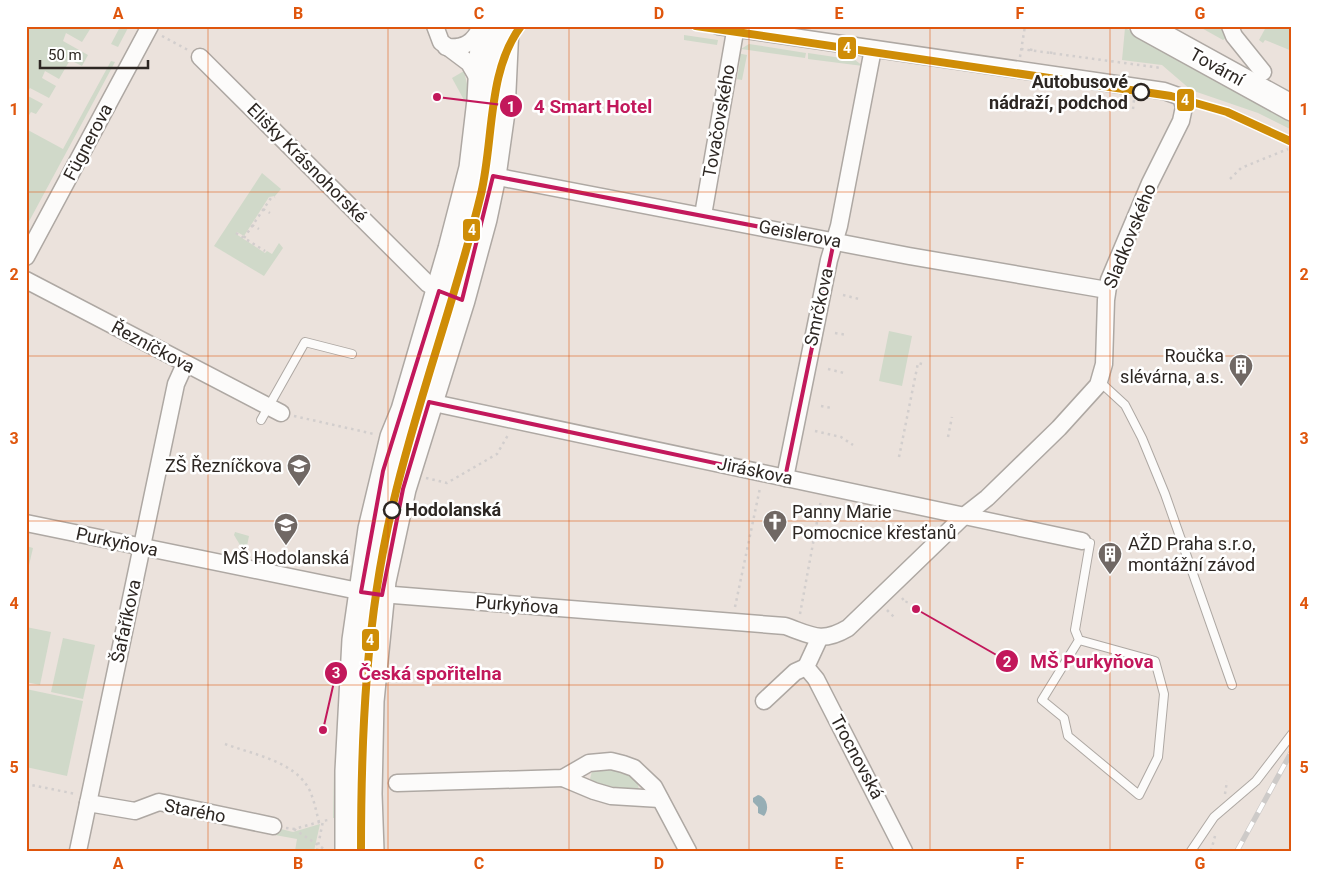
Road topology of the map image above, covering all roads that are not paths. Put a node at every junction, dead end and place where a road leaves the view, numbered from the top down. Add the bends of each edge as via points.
1 (435, 26) edge
2 (482, 26) edge
3 (718, 26) edge
4 (1143, 26) edge
5 (1179, 26) edge
6 (1230, 26) edge
7 (735, 27) edge
8 (149, 28) edge
9 (509, 30) edge
10 (446, 48) junction
11 (873, 49) junction
12 (200, 57) road end
13 (1263, 72) junction
14 (492, 84) junction
15 (1292, 88) edge
16 (1292, 108) edge
17 (493, 176) junction
18 (703, 215) junction
19 (834, 241) junction
20 (26, 257) edge
21 (26, 280) edge
22 (1106, 290) junction
23 (439, 291) junction
24 (462, 300) junction
25 (352, 354) dead end
26 (184, 364) junction
27 (1100, 382) junction
28 (429, 402) junction
29 (270, 413) joint
30 (785, 478) junction
31 (964, 516) junction
32 (26, 523) edge
33 (1082, 542) joint
34 (142, 546) junction
35 (372, 593) junction
36 (819, 638) junction
37 (1079, 640) junction
38 (806, 667) junction
39 (1232, 685) dead end
40 (764, 701) dead end
41 (1292, 734) edge
42 (563, 778) junction
43 (397, 783) dead end
44 (660, 799) junction
45 (89, 800) junction
46 (273, 826) road end
47 (78, 851) edge
48 (348, 851) edge
49 (371, 851) edge
50 (688, 851) edge
51 (904, 851) edge
52 (1191, 851) edge

1 - 10 street
2 - 10 street via 466,45
2 - 14 main road
3 - 7 street
4 - 16 main road, Tovární
5 - 13 main road, Tovární
6 - 13 street via 1234,36
7 - 11 street
7 - 18 street, Tovačovského
8 - 20 street, Fügnerova
9 - 14 main road
10 - 14 street
11 - 19 street, Smrčkova
11 - 22 street, Sladkovského via 1169,92 1180,98 1183,104 1181,121 1150,184
12 - 23 street, Elišky Krásnohorské via 428,284
13 - 15 main road, Tovární
14 - 17 main road
14 - 23 main road
17 - 18 street, Geislerova
17 - 24 main road
18 - 19 street, Geislerova
19 - 22 street, Geislerova
19 - 30 street, Smrčkova
21 - 26 street, Řezníčkova
22 - 27 street, Sladkovského via 1104,364
23 - 24 street, Elišky Krásnohorské
23 - 35 main road via 383,471
24 - 28 main road
25 - 29 lane via 304,342
26 - 29 street, Řezníčkova
26 - 34 street, Šafaříkova via 176,384
27 - 31 street via 1059,428
27 - 39 lane via 1125,405 1142,438
28 - 30 street, Jiráskova
28 - 35 main road via 403,489 385,573
30 - 31 street, Jiráskova
31 - 33 street, Jiráskova
31 - 36 street via 856,621 840,633
32 - 34 street, Purkyňova
33 - 37 lane via 1090,543 1075,630
34 - 35 street, Purkyňova
34 - 45 street, Šafaříkova
35 - 36 street, Purkyňova via 785,626
35 - 48 main road via 355,640 350,705
35 - 49 main road via 376,634 371,702
36 - 38 street
37 - 37 lane via 1155,661 1164,694 1158,757 1139,796 1068,736 1064,718 1042,700
38 - 40 street via 795,672
38 - 51 street, Trocnovská via 816,679
41 - 52 lane via 1256,781 1214,816
42 - 43 street
42 - 44 street via 612,796
42 - 44 street via 589,763 623,764 645,777
44 - 50 street
45 - 46 street, Starého via 134,811 160,802
45 - 47 street, Šafaříkova

